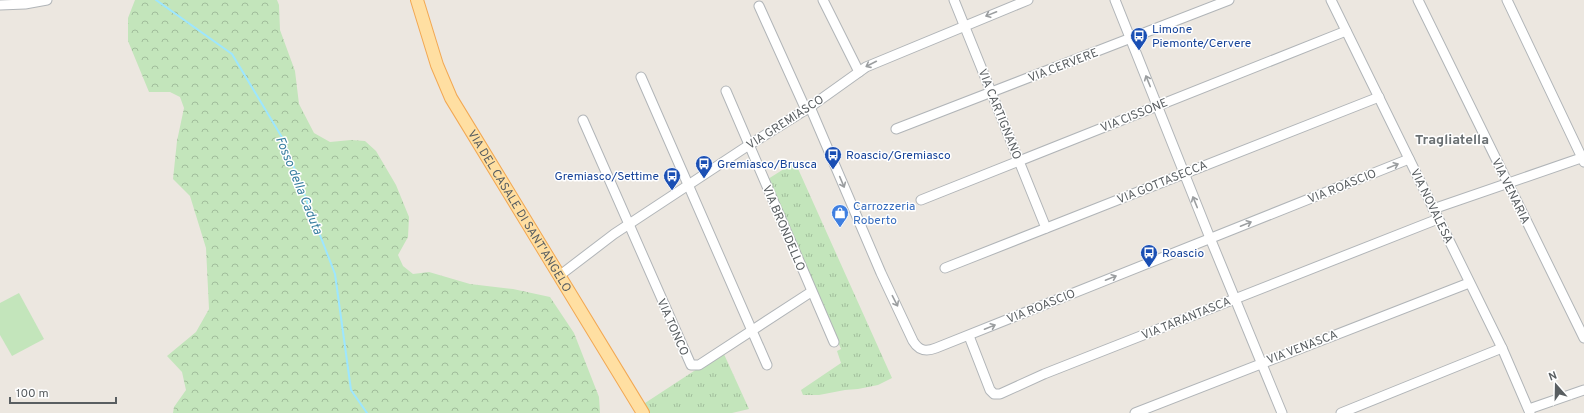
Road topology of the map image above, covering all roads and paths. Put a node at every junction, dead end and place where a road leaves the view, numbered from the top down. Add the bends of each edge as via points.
1 (47, 0) edge
2 (417, 0) edge
3 (823, 0) edge
4 (954, 0) edge
5 (1028, 0) edge
6 (1115, 0) edge
7 (1229, 0) edge
8 (1331, 0) edge
9 (1418, 0) edge
10 (1507, 0) edge
11 (24, 2) edge
12 (0, 5) edge
13 (759, 6) dead end
14 (964, 25) junction
15 (1346, 31) junction
16 (1130, 38) junction
17 (859, 72) junction
18 (641, 77) dead end
19 (726, 91) dead end
20 (992, 93) junction
21 (1378, 97) junction
22 (1158, 106) junction
23 (808, 109) junction
24 (583, 120) dead end
25 (896, 129) dead end
26 (749, 145) junction
27 (1409, 159) junction
28 (1583, 159) edge
29 (1019, 160) junction
30 (1184, 173) junction
31 (1508, 184) junction
32 (688, 185) junction
33 (921, 200) dead end
34 (1433, 209) junction
35 (1438, 218) junction
36 (628, 224) junction
37 (1046, 228) junction
38 (1210, 238) junction
39 (945, 268) dead end
40 (559, 276) junction
41 (1469, 282) junction
42 (811, 292) junction
43 (1235, 298) junction
44 (752, 330) junction
45 (969, 336) junction
46 (1584, 338) edge
47 (834, 342) dead end
48 (1502, 348) junction
49 (1262, 363) junction
50 (767, 365) dead end
51 (1584, 390) edge
52 (1530, 412) edge
53 (643, 413) edge
54 (1135, 413) edge
55 (1282, 413) edge
56 (1341, 413) edge

1 - 11 street
2 - 40 main road, VIA DEL CASALE DI SANT'ANGELO via 438,71 451,98
3 - 17 street
4 - 14 street, VIA CARTIGNANO
5 -> 14 street, VIA GREMIASCO
6 - 16 street
7 - 16 street, VIA CERVERE
8 - 15 street, VIA NOVALESA
9 - 31 street, VIA VENARIA
10 - 28 street
11 - 12 street
13 - 23 street, VIA ROASCIO
14 -> 17 street, VIA GREMIASCO via 874,62
14 - 20 street, VIA CARTIGNANO
15 - 21 street, VIA NOVALESA
15 - 22 street, VIA CISSONE
16 - 20 street, VIA CERVERE
22 -> 16 street
17 - 23 street, VIA GREMIASCO
18 - 32 street
19 - 26 street, VIA BRONDELLO
20 - 25 street, VIA CERVERE
20 - 29 street, VIA CARTIGNANO
21 - 27 street, VIA NOVALESA
21 - 30 street, VIA GOTTASECCA
22 - 29 street, VIA CISSONE
22 - 30 street
23 - 26 street, VIA GREMIASCO
23 -> 45 street, VIA ROASCIO via 915,344 922,350 930,350
24 - 36 street
26 - 32 street, VIA GREMIASCO
26 - 42 street, VIA BRONDELLO
27 - 34 street, VIA NOVALESA
38 -> 27 street, VIA ROASCIO
28 - 31 street
29 - 33 street, VIA CISSONE
29 - 37 street, VIA CARTIGNANO
30 - 37 street, VIA GOTTASECCA
38 -> 30 street
31 - 34 street
31 - 46 street, VIA VENARIA
32 - 36 street, VIA GREMIASCO
32 - 44 street
34 - 35 street, VIA NOVALESA
35 - 41 street, VIA NOVALESA
35 - 43 street, VIA TARANTASCA
36 - 40 street, VIA GREMIASCO
36 - 44 street, VIA TONCO via 691,365 699,365
37 - 39 street, VIA GOTTASECCA
38 - 43 street
45 -> 38 street, VIA ROASCIO
40 - 53 main road, VIA DEL CASALE DI SANT'ANGELO
41 - 48 street, VIA NOVALESA
41 - 49 street, VIA VENASCA
42 - 44 street, VIA TONCO
42 - 47 street, VIA BRONDELLO
43 - 45 street, VIA TARANTASCA via 997,395 990,389
43 - 49 street
44 - 50 street
48 - 52 street, VIA NOVALESA
48 - 56 street
49 - 54 street, VIA VENASCA
49 - 55 street
51 - 52 street

